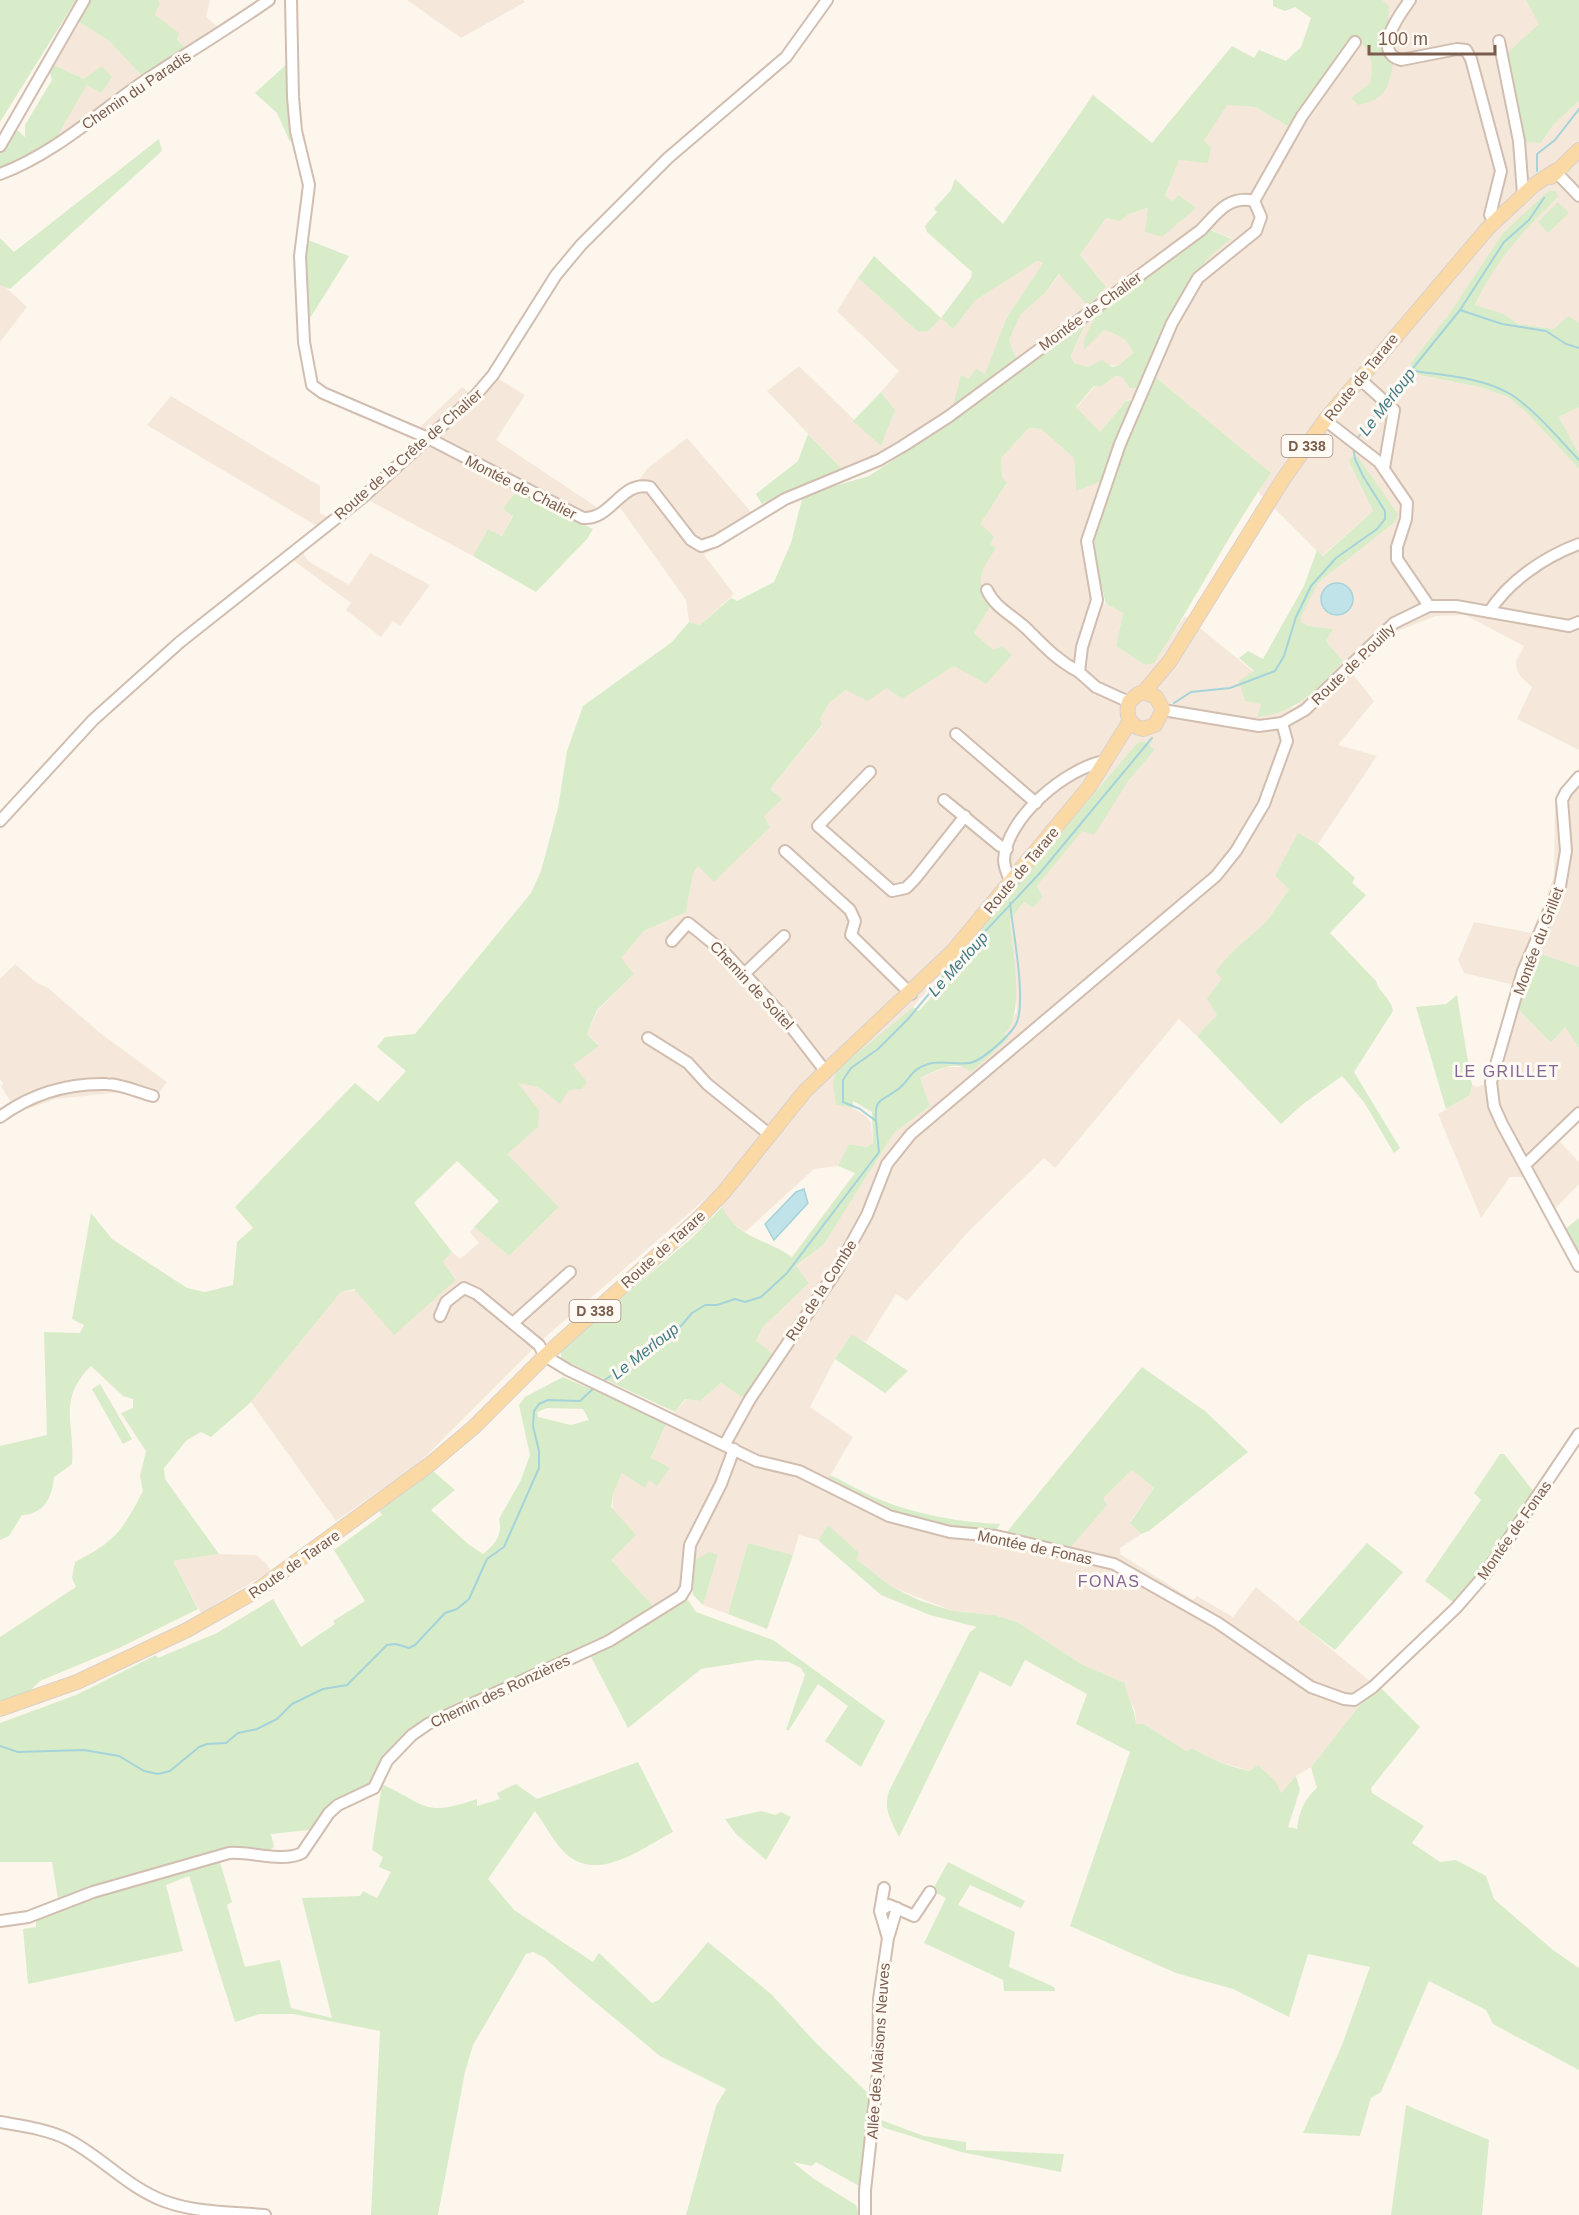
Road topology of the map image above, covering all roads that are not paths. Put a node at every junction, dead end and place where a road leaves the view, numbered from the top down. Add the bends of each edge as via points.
1 (84, 0) edge
2 (269, 0) edge
3 (291, 0) edge
4 (826, 0) edge
5 (1410, 0) edge
6 (1499, 41) dead end
7 (1355, 42) dead end
8 (0, 146) edge
9 (1579, 150) edge
10 (1555, 171) junction
11 (0, 174) edge
12 (1523, 194) junction
13 (1579, 196) edge
14 (1254, 201) junction
15 (1494, 222) junction
16 (1469, 250) junction
17 (1360, 380) junction
18 (1325, 420) junction
19 (428, 438) junction
20 (1384, 468) junction
21 (1579, 544) edge
22 (987, 590) dead end
23 (1429, 606) junction
24 (1489, 612) junction
25 (1574, 624) edge
26 (1579, 633) edge
27 (1170, 661) junction
28 (1079, 672) junction
29 (1144, 692) junction
30 (1129, 702) junction
31 (1160, 704) junction
32 (1282, 723) junction
33 (1134, 724) junction
34 (956, 734) dead end
35 (1105, 761) junction
36 (870, 772) dead end
37 (1579, 777) edge
38 (1089, 787) junction
39 (944, 800) dead end
40 (1036, 803) junction
41 (965, 816) junction
42 (0, 821) edge
43 (1007, 849) junction
44 (785, 851) dead end
45 (1011, 883) junction
46 (784, 936) dead end
47 (672, 941) dead end
48 (743, 975) junction
49 (911, 994) junction
50 (648, 1038) dead end
51 (826, 1072) junction
52 (153, 1096) dead end
53 (1579, 1113) edge
54 (0, 1117) edge
55 (769, 1134) junction
56 (1525, 1165) junction
57 (1579, 1266) edge
58 (570, 1272) dead end
59 (440, 1316) dead end
60 (513, 1323) junction
61 (545, 1356) junction
62 (1579, 1434) edge
63 (730, 1446) junction
64 (0, 1709) edge
65 (885, 1888) dead end
66 (930, 1892) dead end
67 (897, 1908) junction
68 (880, 1911) junction
69 (0, 1921) edge
70 (888, 1938) junction
71 (0, 2122) edge
72 (265, 2215) edge
73 (865, 2215) edge

1 - 8 street
2 - 11 street, Chemin du Paradis via 60,141
3 - 19 street via 292,97 309,185 300,256 308,376 323,393
4 - 19 street, Route de la Crête de Chalier via 786,57 668,158 580,245 556,275 487,383
5 - 15 street via 1394,23 1388,40 1389,53 1401,60 1457,49 1466,50 1471,58 1501,171 1490,215
6 - 12 street via 1519,141
7 - 14 street via 1302,116
9 - 10 main road, Route de Tarare / D 338
10 - 12 main road, Route de Tarare / D 338
10 - 13 street
10 - 16 main road, Route de Tarare / D 338
12 - 15 main road, Route de Tarare / D 338
14 - 19 street, Montée de Chalier via 1233,200 1201,230 903,447 785,499 707,545 690,540 650,487 632,487 598,517 583,518
14 - 28 street via 1261,217 1256,231 1198,278 1172,323 1104,485 1087,541 1097,600 1082,646
15 - 16 main road, Route de Tarare / D 338
16 - 17 main road, Route de Tarare / D 338
17 - 18 main road, Route de Tarare / D 338
17 - 20 street via 1394,410
18 - 20 street
18 - 27 main road, Route de Tarare / D 338 via 1282,481
19 - 42 street, Route de la Crête de Chalier via 363,497 163,658 93,720
20 - 23 street via 1407,503 1397,559
21 - 24 street via 1562,550 1515,582
22 - 28 street via 992,600 1046,651
23 - 24 street, Route de Pouilly
23 - 32 street, Route de Pouilly via 1394,623 1305,710
24 - 25 street, Route de Pouilly
25 - 26 street
27 - 29 main road, Route de Tarare / D 338
27 - 31 main road
28 - 30 street via 1096,687
29 - 30 main road
29 - 31 main road
30 - 33 main road via 1127,714
31 - 32 street, Route de Pouilly via 1259,726
31 - 33 main road via 1155,725
32 - 63 street, Rue de la Combe via 1287,741 1264,804 1216,876 911,1134 887,1164 867,1215 837,1270 750,1399
33 - 35 main road, Route de Tarare / D 338
33 - 38 main road
34 - 40 street
35 - 38 main road, Route de Tarare / D 338
35 - 40 street via 1068,774
36 - 41 street via 818,826 892,891 906,888 915,879
37 - 56 street, Montée du Grillet via 1562,800 1566,851 1560,886 1523,971 1491,1082 1494,1106
38 - 45 main road, Route de Tarare / D 338
39 - 41 street
40 - 43 street
41 - 43 street
43 - 45 street via 1004,862
44 - 49 street via 850,910 855,921 851,935
45 - 49 main road, Route de Tarare / D 338
46 - 48 street
47 - 48 street, Chemin de Soitel via 688,923 725,953
48 - 51 street, Chemin de Soitel via 782,1015
49 - 51 main road, Route de Tarare / D 338
50 - 55 street via 688,1063 707,1084
51 - 55 main road, Route de Tarare / D 338
52 - 54 street via 108,1084 54,1089 20,1102
53 - 56 street
55 - 61 main road, Route de Tarare / D 338 via 698,1219
56 - 57 street, Montée du Grillet
58 - 60 street
59 - 60 street, Montée de Fonas via 446,1302 464,1288
60 - 61 street, Montée de Fonas via 539,1345
61 - 63 street, Montée de Fonas
61 - 64 main road, Route de Tarare / D 338 via 438,1458 256,1591 201,1623 106,1668
62 - 63 street, Montée de Fonas via 1483,1577 1456,1608 1373,1687 1354,1700 1311,1687 1218,1623 1114,1564 889,1516 799,1472 770,1466
63 - 69 street, Chemin des Ronzières via 721,1484 690,1545 686,1588 681,1596 609,1641 428,1724 387,1761 374,1788 329,1813 302,1853 229,1853 93,1892 28,1917
65 - 68 street, Allée des Maisons Neuves
66 - 67 street via 914,1916
67 - 68 street via 889,1905
67 - 70 street
68 - 70 street, Allée des Maisons Neuves
70 - 73 street, Allée des Maisons Neuves via 880,1982 878,2081
71 - 72 street via 66,2139 124,2180 164,2201 208,2211

